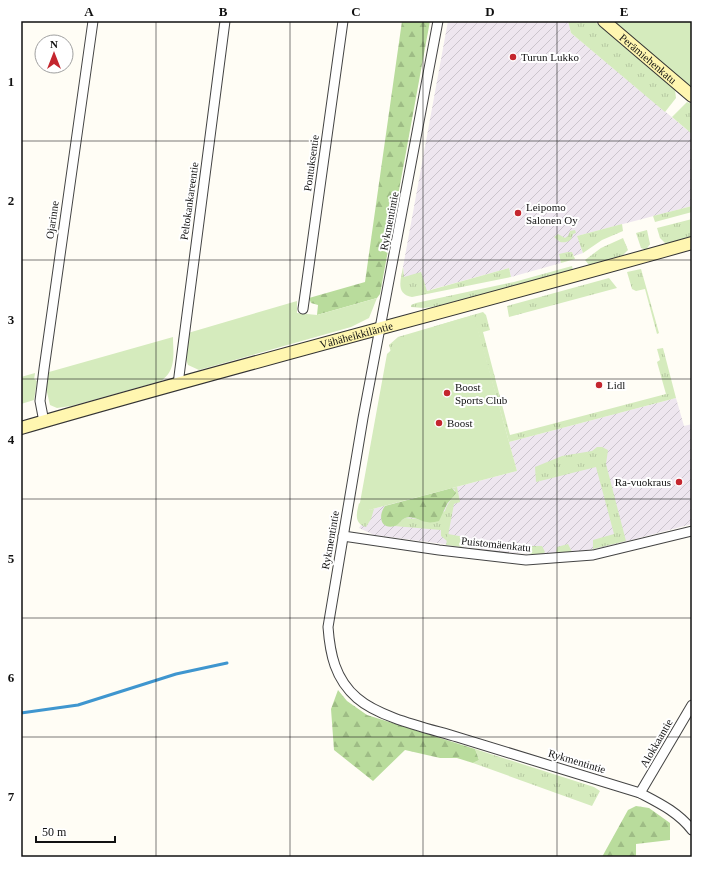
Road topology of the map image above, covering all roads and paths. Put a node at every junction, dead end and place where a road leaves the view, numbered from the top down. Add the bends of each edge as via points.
1 (93, 21) edge
2 (225, 21) edge
3 (343, 21) edge
4 (438, 21) edge
5 (604, 21) edge
6 (692, 96) edge
7 (692, 243) edge
8 (303, 309) dead end
9 (380, 328) junction
10 (178, 384) junction
11 (44, 422) junction
12 (21, 428) edge
13 (692, 531) edge
14 (343, 536) junction
15 (692, 705) edge
16 (640, 793) junction
17 (692, 830) edge

1 - 11 street, Ojarinne via 44,368 40,401
2 - 10 street, Peltokankareentie
3 - 8 street, Pontuksentie
4 - 9 street, Rykmentintie
5 - 6 street, Perämiehenkatu
7 - 9 street, Vähäheikkiläntie
9 - 10 street, Vähäheikkiläntie
9 - 14 street, Rykmentintie
10 - 11 street, Vähäheikkiläntie
11 - 12 street, Vähäheikkiläntie
13 - 14 street, Puistomäenkatu via 593,555 526,560
14 - 16 street, Rykmentintie via 328,633 334,664 356,698 373,710
15 - 16 street, Alokkaantie
16 - 17 street, Rykmentintie via 668,808

